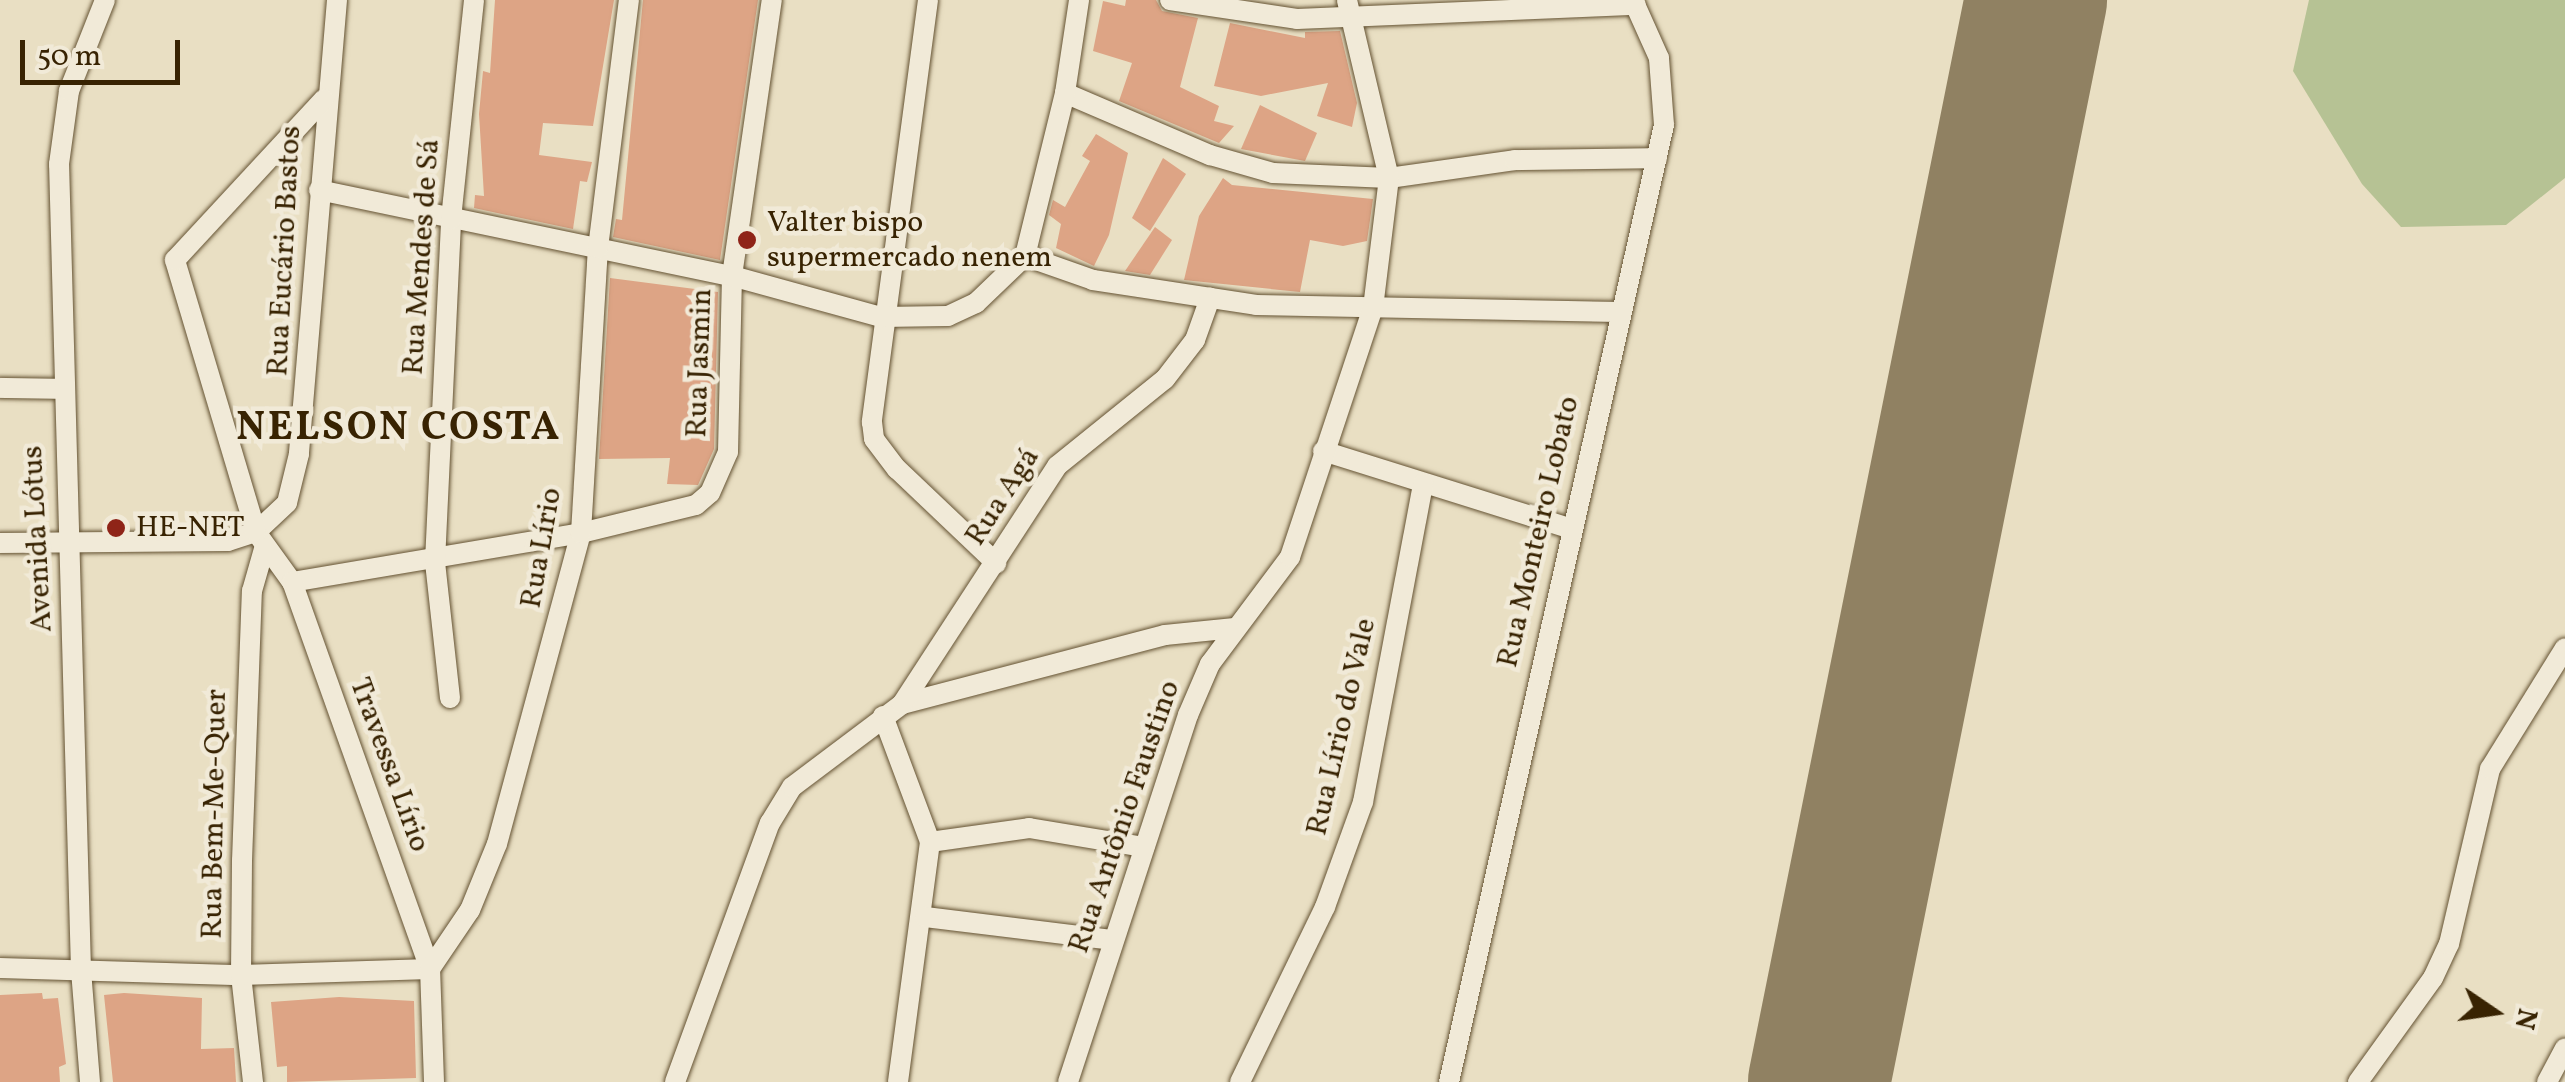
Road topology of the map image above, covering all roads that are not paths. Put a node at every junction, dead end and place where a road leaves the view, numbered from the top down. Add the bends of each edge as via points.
1 (106, 0) edge
2 (337, 0) edge
3 (474, 0) edge
4 (630, 0) edge
5 (772, 0) edge
6 (928, 0) edge
7 (1080, 0) edge
8 (1170, 0) edge
9 (1634, 2) edge
10 (1350, 9) edge
11 (1065, 93) junction
12 (324, 99) junction
13 (1657, 158) junction
14 (1389, 178) junction
15 (319, 190) junction
16 (451, 219) junction
17 (598, 248) junction
18 (1025, 256) junction
19 (732, 276) junction
20 (1210, 298) junction
21 (1373, 308) junction
22 (1620, 312) junction
23 (881, 317) junction
24 (0, 388) edge
25 (61, 389) junction
26 (1324, 451) junction
27 (1422, 484) junction
28 (1569, 528) junction
29 (581, 533) junction
30 (260, 541) junction
31 (70, 542) junction
32 (0, 543) edge
33 (435, 562) junction
34 (996, 562) junction
35 (292, 582) junction
36 (1234, 628) junction
37 (2565, 648) edge
38 (450, 698) dead end
39 (902, 704) junction
40 (883, 716) junction
41 (930, 842) junction
42 (1144, 847) junction
43 (925, 917) junction
44 (1112, 940) junction
45 (0, 968) edge
46 (430, 968) junction
47 (80, 970) junction
48 (242, 975) junction
49 (2565, 1048) edge
50 (1444, 1078) edge
51 (90, 1082) edge
52 (253, 1082) edge
53 (434, 1082) edge
54 (675, 1082) edge
55 (898, 1082) edge
56 (1068, 1082) edge
57 (1240, 1082) edge
58 (2358, 1082) edge
59 (2547, 1082) edge

1 - 25 street, Avenida Lótus via 62,122
2 - 12 street, Rua Eucário Bastos
3 - 16 street, Rua Mendes de Sá
4 - 17 street, Rua Lírio
5 - 19 street, Rua Jasmin
6 - 23 street
7 - 11 street
8 - 10 street via 1239,13
9 - 10 street
9 - 13 street, Rua Monteiro Lobato via 1659,58 1664,124
10 - 14 street
11 - 14 street via 1210,155 1273,173
11 - 18 street
12 - 15 street, Rua Eucário Bastos
12 - 30 street via 175,260
13 - 14 street via 1516,160
13 - 22 street, Rua Monteiro Lobato
14 - 21 street
15 - 16 street
15 - 30 street, Rua Eucário Bastos via 299,454 287,503
16 - 17 street
16 - 33 street, Rua Mendes de Sá
17 - 19 street
17 - 29 street, Rua Lírio
18 - 20 street via 1093,280
18 - 23 street via 963,311 931,320
19 - 23 street
19 - 29 street, Rua Jasmin via 728,452 717,482 696,506
20 - 21 street
20 - 34 street, Rua Agá via 1181,361 1057,466
21 - 22 street
21 - 26 street, Rua Antônio Faustino
22 - 28 street, Rua Monteiro Lobato
23 - 34 street via 874,439
24 - 25 street
25 - 31 street, Avenida Lótus
26 - 27 street
26 - 36 street, Rua Antônio Faustino via 1290,557
27 - 28 street
27 - 57 street, Rua Lírio do Vale via 1362,802 1325,907
28 - 50 street, Rua Monteiro Lobato
29 - 33 street, Rua Jasmin
29 - 46 street, Rua Lírio via 497,844 470,910
30 - 31 street
30 - 35 street
30 - 48 street, Rua Bem-Me-Quer via 252,591
31 - 32 street
31 - 47 street, Avenida Lótus
33 - 35 street, Rua Jasmin
33 - 38 street, Rua Mendes de Sá
34 - 39 street, Rua Agá
35 - 46 street, Travessa Lírio
36 - 39 street, Rua Agá via 1164,634
36 - 42 street, Rua Antônio Faustino via 1188,715
37 - 58 street via 2490,768 2441,961
39 - 40 street, Rua Agá
40 - 41 street
40 - 54 street, Rua Agá via 830,754 782,802
41 - 42 street via 1029,828
41 - 43 street
42 - 44 street, Rua Antônio Faustino
43 - 44 street
43 - 55 street
44 - 56 street, Rua Antônio Faustino
45 - 47 street
46 - 48 street
46 - 53 street
47 - 48 street
47 - 51 street, Avenida Lótus
48 - 52 street, Rua Bem-Me-Quer
49 - 59 street

